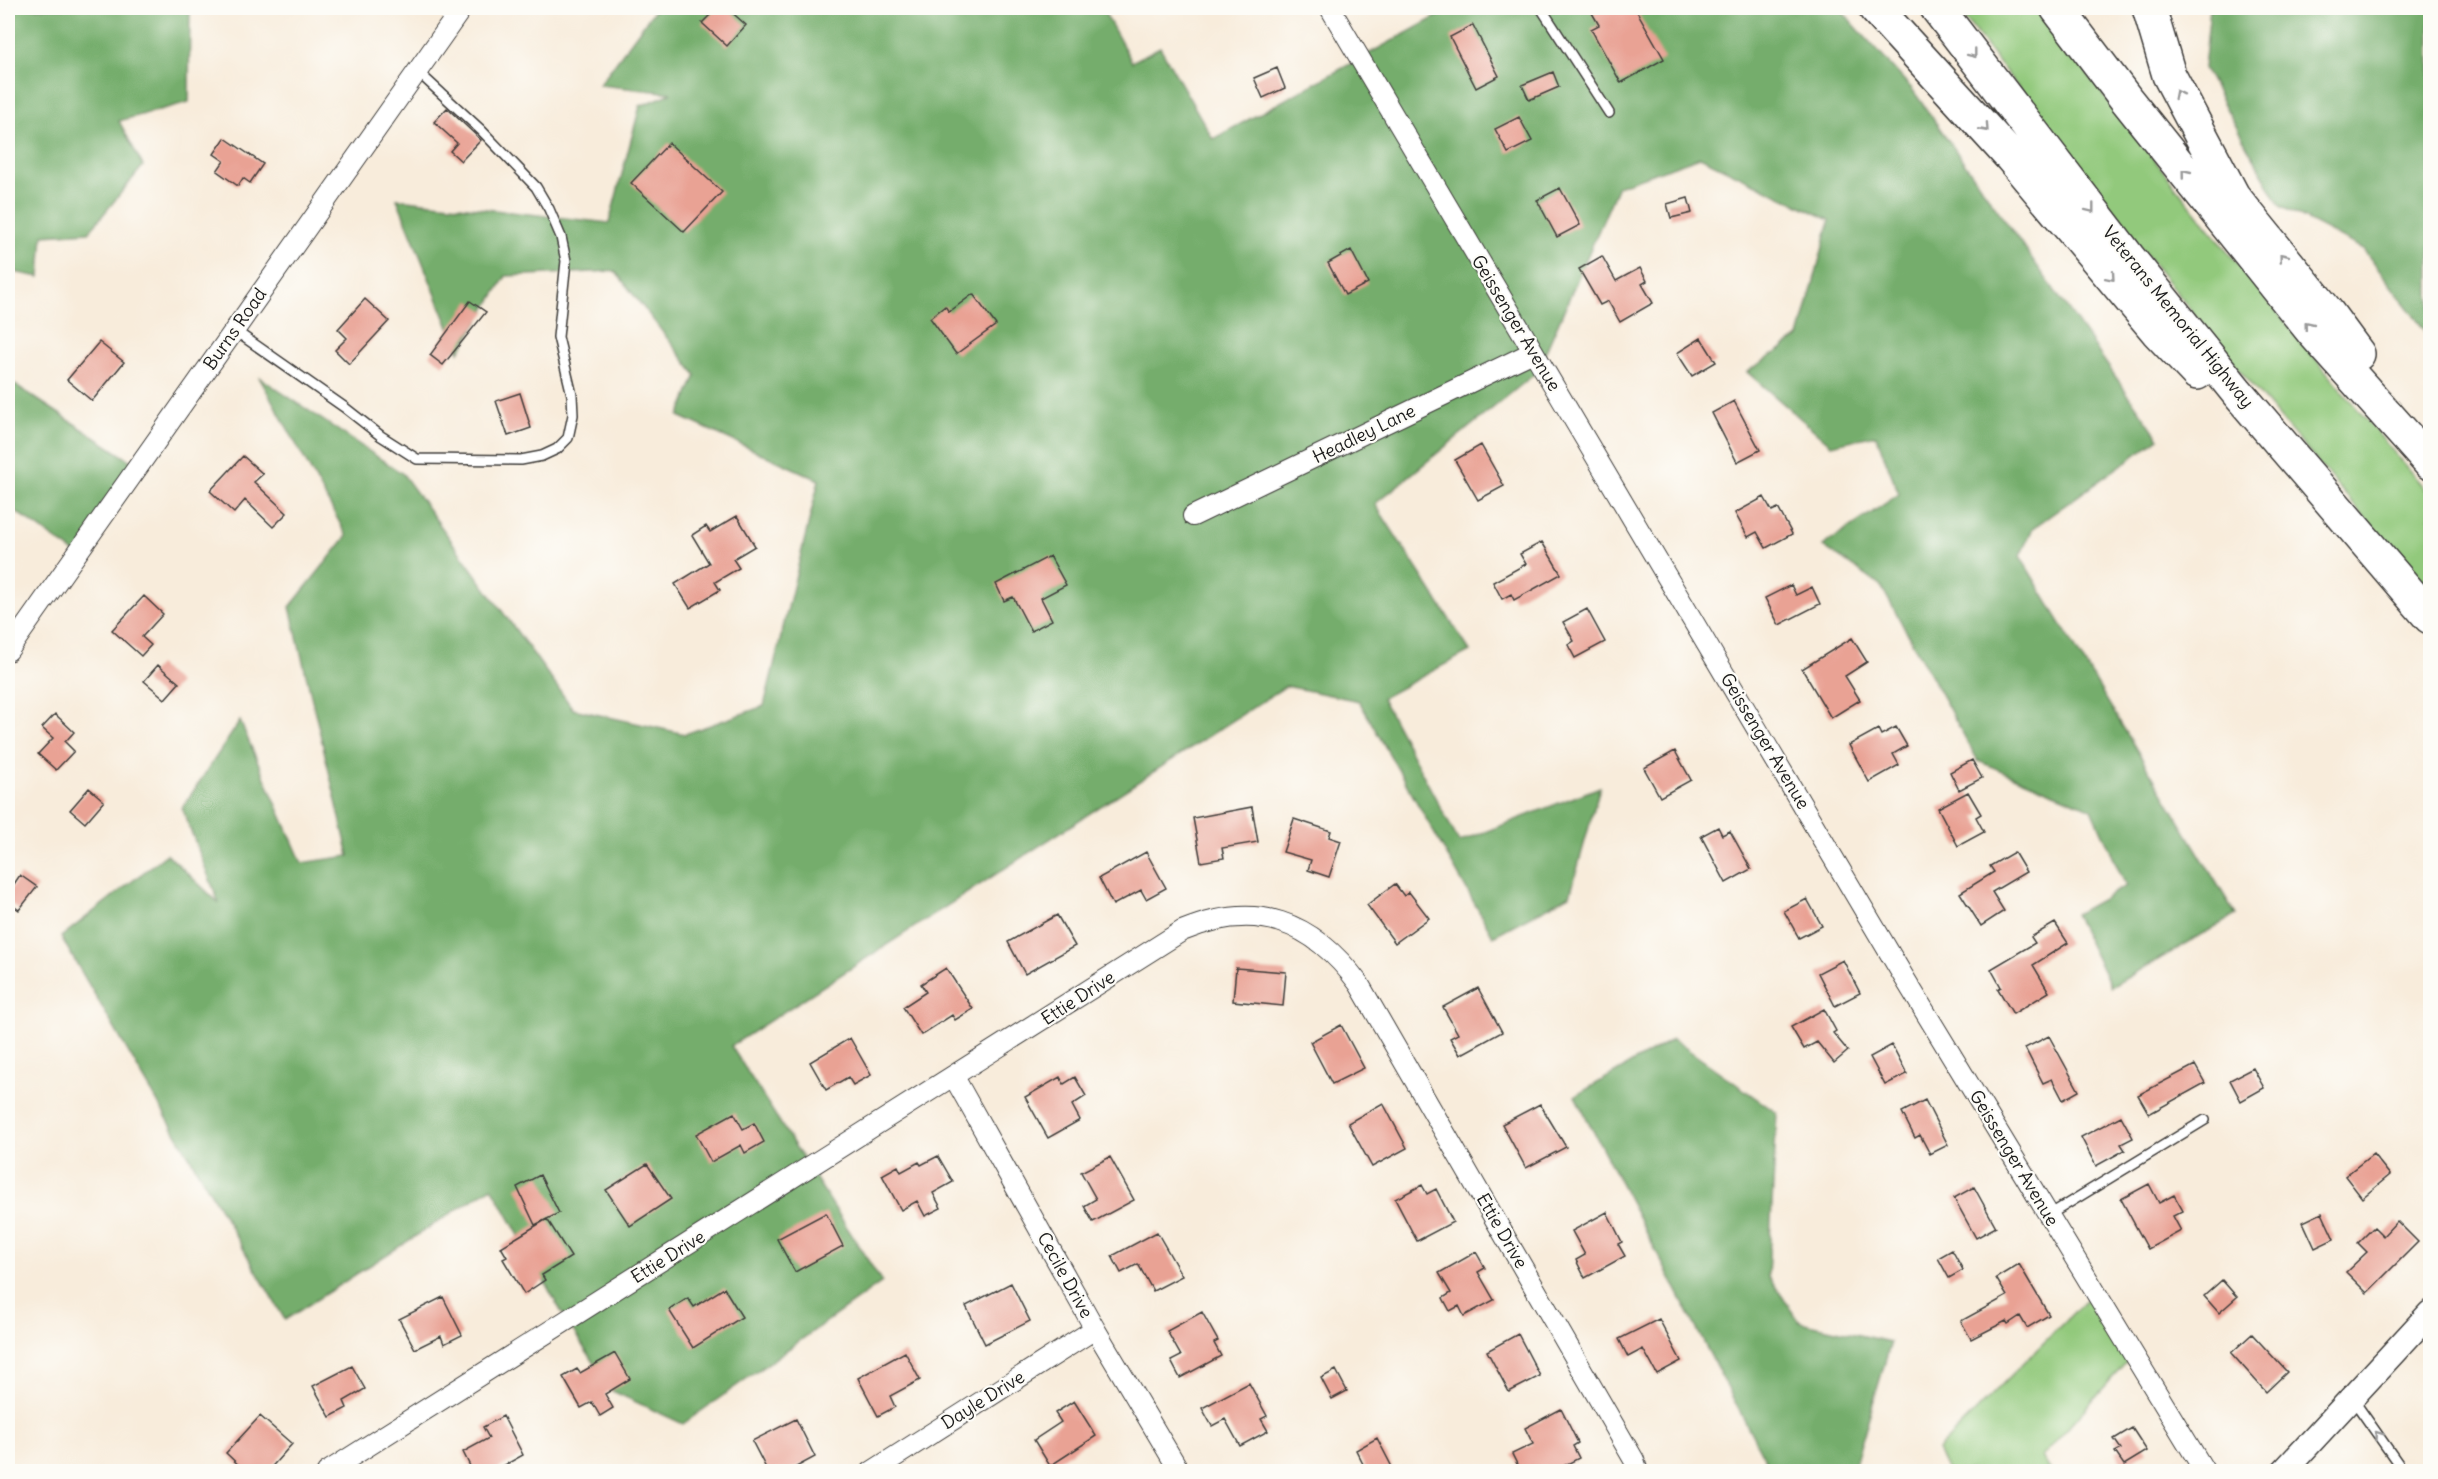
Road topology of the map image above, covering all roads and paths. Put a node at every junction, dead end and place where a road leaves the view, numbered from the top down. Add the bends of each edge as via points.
1 (462, 8) edge
2 (1330, 8) edge
3 (1541, 8) edge
4 (1875, 8) edge
5 (1937, 8) edge
6 (2057, 8) edge
7 (2149, 8) edge
8 (417, 71) junction
9 (1609, 113) dead end
10 (234, 330) junction
11 (1533, 352) junction
12 (2430, 456) edge
13 (2430, 463) edge
14 (1193, 516) dead end
15 (2383, 563) junction
16 (2430, 617) edge
17 (8, 651) edge
18 (954, 1077) junction
19 (2205, 1120) dead end
20 (2049, 1215) junction
21 (2430, 1313) edge
22 (1095, 1329) junction
23 (2352, 1398) junction
24 (327, 1472) edge
25 (871, 1472) edge
26 (1180, 1472) edge
27 (1638, 1472) edge
28 (2205, 1472) edge
29 (2283, 1472) edge
30 (2404, 1472) edge

1 - 8 street, Burns Road
2 - 11 street, Geissenger Avenue
3 - 9 lane
4 -> 15 highway via 2011,157 2157,331
5 -> 15 highway, Veterans Memorial Highway via 2237,392
13 -> 6 highway via 2312,331
12 -> 7 highway via 2327,312 2233,196 2169,75
8 - 10 street, Burns Road
8 - 10 lane via 536,187 561,237 566,261 558,337 572,395 568,438 557,449 521,460 417,459
10 - 17 street, Burns Road
11 - 14 street, Headley Lane
11 - 20 street, Geissenger Avenue
15 - 16 highway, Veterans Memorial Highway
18 - 22 street, Cecile Drive
18 - 24 street, Ettie Drive
18 - 27 street, Ettie Drive via 1182,932 1205,922 1256,916 1299,930 1343,962 1359,984
19 - 20 lane
20 - 28 street, Geissenger Avenue
21 - 23 street
22 - 25 street, Dayle Drive
22 - 26 street, Cecile Drive
23 - 29 street
30 -> 23 lane

